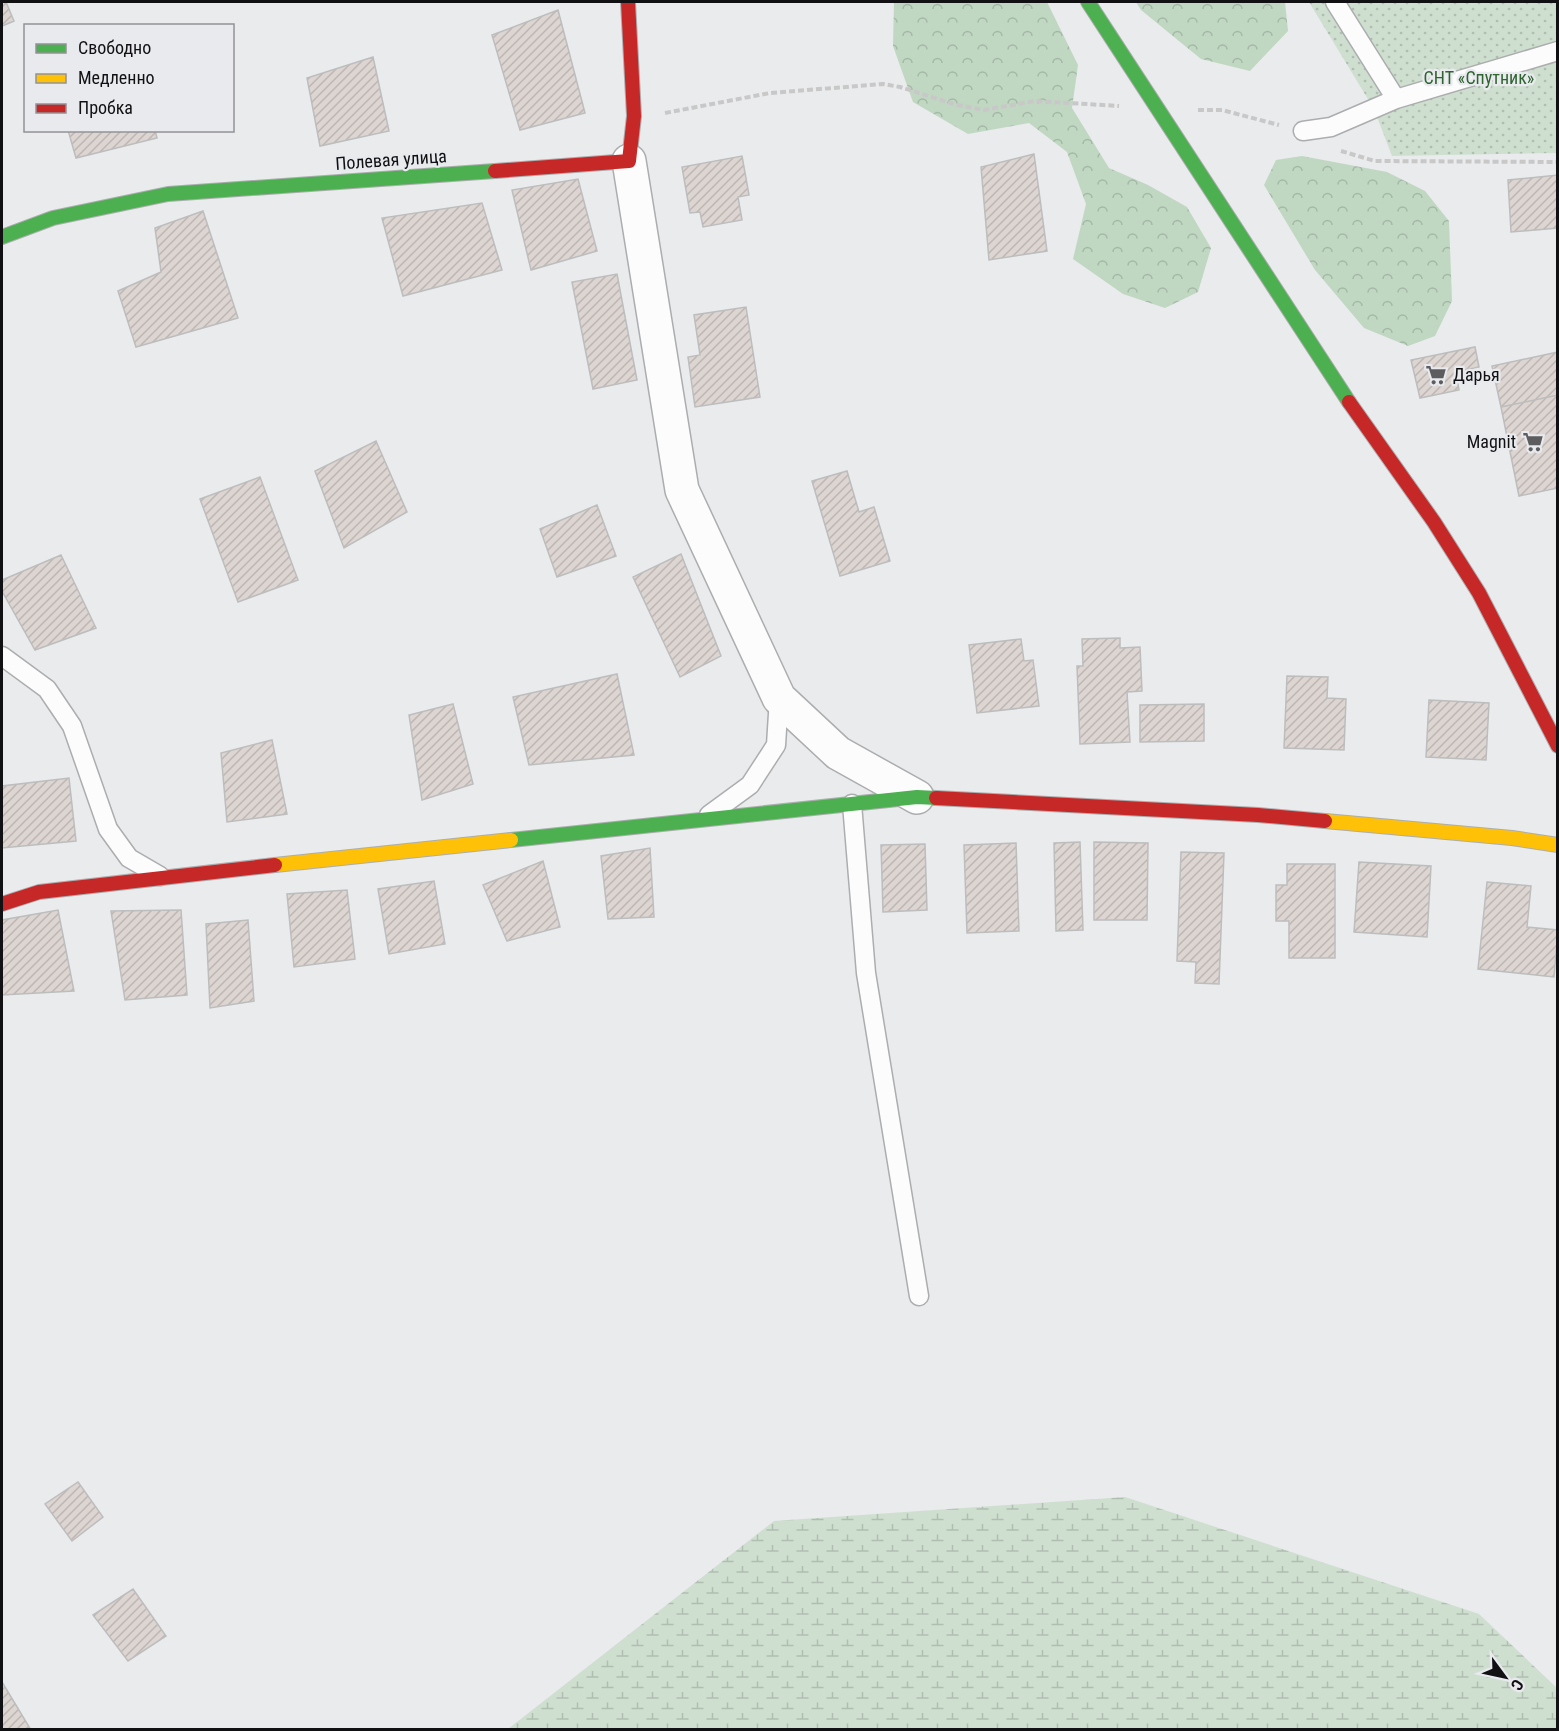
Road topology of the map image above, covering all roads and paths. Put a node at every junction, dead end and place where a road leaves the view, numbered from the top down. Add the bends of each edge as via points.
1 (628, 2) edge
2 (1088, 2) edge
3 (1335, 2) edge
4 (1557, 51) edge
5 (1396, 99) junction
6 (1157, 108) junction
7 (634, 116) junction
8 (1303, 131) dead end
9 (629, 161) junction
10 (2, 237) edge
11 (2, 656) edge
12 (779, 698) junction
13 (1557, 746) edge
14 (917, 797) junction
15 (852, 804) junction
16 (702, 820) junction
17 (1557, 845) edge
18 (162, 877) junction
19 (2, 903) edge
20 (919, 1296) dead end

1 - 7 street
2 - 6 street
3 - 5 lane
4 - 5 lane
5 - 8 lane via 1331,127
6 - 7 path via 1035,101 984,110 884,84 770,93
6 - 13 street via 1479,593
7 - 9 street
9 - 10 street, Полевая улица via 168,194 53,218
9 - 12 street via 682,490
11 - 18 lane via 47,689 72,726 108,830 129,858
12 - 14 street via 838,753
12 - 16 lane via 776,745 750,785
14 - 15 street
14 - 17 street via 1258,815
15 - 16 street
15 - 20 lane via 866,973
16 - 18 street
18 - 19 street via 39,892

